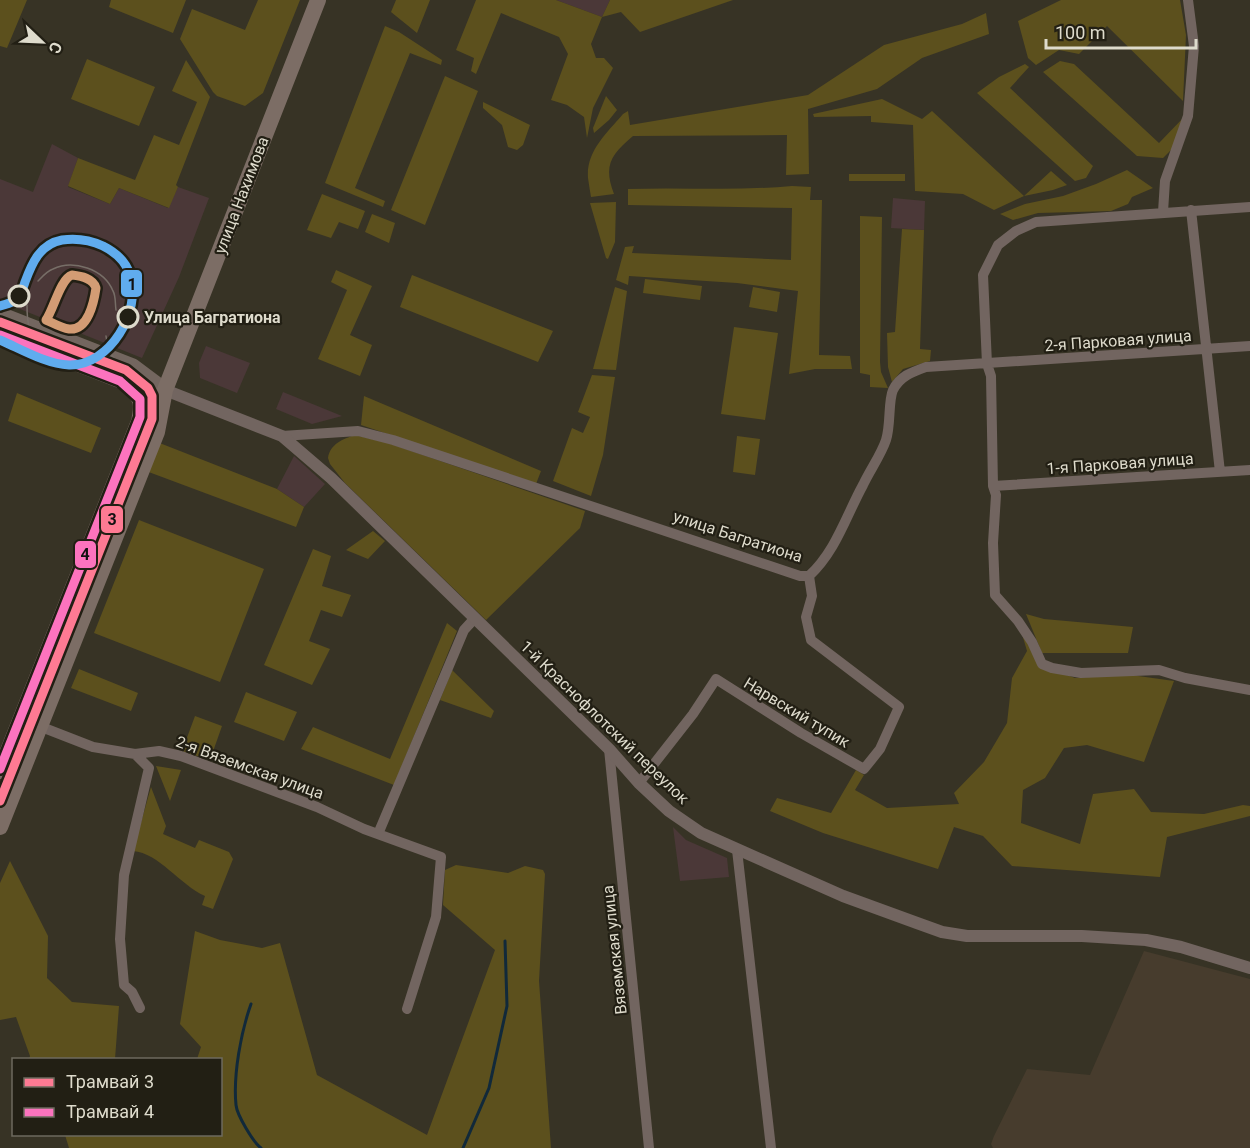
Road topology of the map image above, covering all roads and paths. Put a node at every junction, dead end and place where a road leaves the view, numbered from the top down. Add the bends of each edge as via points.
1 (318, 0) edge
2 (1188, 0) edge
3 (1250, 207) edge
4 (1191, 210) junction
5 (1163, 212) junction
6 (0, 314) edge
7 (0, 334) edge
8 (1250, 346) edge
9 (1207, 349) junction
10 (987, 364) junction
11 (123, 382) junction
12 (165, 390) junction
13 (138, 424) junction
14 (282, 436) junction
15 (1250, 470) edge
16 (1220, 472) junction
17 (993, 486) junction
18 (809, 576) junction
19 (475, 618) junction
20 (1250, 690) edge
21 (21, 719) junction
22 (40, 727) junction
23 (609, 749) junction
24 (135, 754) junction
25 (0, 771) edge
26 (639, 783) junction
27 (0, 827) edge
28 (378, 834) junction
29 (736, 850) junction
30 (1250, 968) edge
31 (140, 1008) dead end
32 (407, 1009) dead end
33 (649, 1148) edge
34 (771, 1148) edge

1 - 12 main road, улица Нахимова
2 - 5 street via 1194,46 1188,116 1165,181
3 - 4 street
4 - 5 street
4 - 9 street
5 - 10 street via 1036,222 998,245 983,275
6 - 12 main road, улица Багратиона via 134,366
7 - 11 main road, улица Багратиона
8 - 9 street, 2-я Парковая улица
9 - 10 street, 2-я Парковая улица
9 - 16 street
10 - 17 street via 991,376
10 - 18 street, улица Багратиона via 926,367 900,379 892,392 891,423 883,448 835,544
11 - 12 main road, улица Багратиона
11 - 13 main road via 138,395
12 - 13 main road, улица Нахимова
12 - 14 street, улица Багратиона
12 - 22 main road, улица Нахимова via 157,432
13 - 21 main road, улица Нахимова
14 - 18 street, улица Багратиона via 358,431 393,440
14 - 19 street, 1-й Краснофлотский переулок via 331,478
15 - 16 street, 1-я Парковая улица
16 - 17 street, 1-я Парковая улица
17 - 20 street via 995,595 1018,621 1042,664 1081,674 1159,670
18 - 26 street, Нарвский тупик via 813,596 806,617 811,640 899,707 880,748 864,769 716,679
19 - 23 street, 1-й Краснофлотский переулок
19 - 28 street via 464,630
21 - 22 street, 2-я Вяземская улица
21 - 25 main road, улица Нахимова
22 - 24 street, 2-я Вяземская улица via 93,747
22 - 27 main road, улица Нахимова
23 - 26 street, 1-й Краснофлотский переулок
23 - 33 street, Вяземская улица
24 - 28 street, 2-я Вяземская улица via 159,751 181,756
24 - 31 street via 149,768 124,875 120,939 124,985
26 - 29 street, 1-й Краснофлотский переулок via 669,811
28 - 32 street, 2-я Вяземская улица via 441,857 436,917
29 - 30 street, 1-й Краснофлотский переулок via 843,896 942,932 1146,940
29 - 34 street

